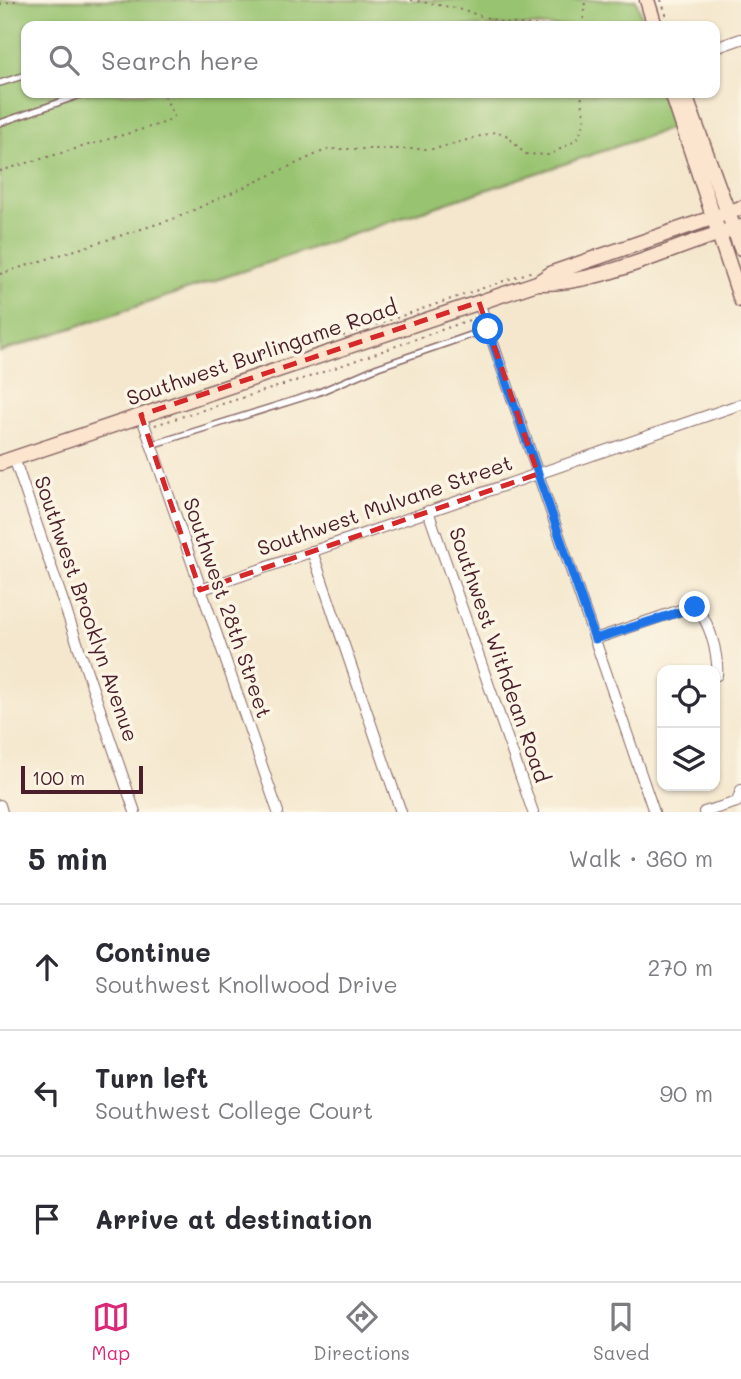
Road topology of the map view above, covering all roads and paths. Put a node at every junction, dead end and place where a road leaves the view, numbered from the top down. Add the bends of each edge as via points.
1 (19, 0) edge
2 (411, 0) edge
3 (585, 0) edge
4 (647, 0) edge
5 (661, 0) edge
6 (0, 4) edge
7 (498, 21) edge
8 (583, 21) edge
9 (653, 21) edge
10 (668, 21) edge
11 (741, 39) edge
12 (720, 46) edge
13 (21, 77) edge
14 (0, 83) edge
15 (72, 98) edge
16 (165, 98) edge
17 (582, 98) edge
18 (674, 98) edge
19 (686, 98) edge
20 (0, 123) edge
21 (0, 171) edge
22 (734, 210) edge
23 (713, 218) junction
24 (738, 228) edge
25 (718, 233) junction
26 (741, 248) edge
27 (0, 274) edge
28 (538, 276) junction
29 (741, 300) edge
30 (481, 308) junction
31 (488, 329) junction
32 (342, 336) dead end
33 (741, 404) edge
34 (141, 415) junction
35 (154, 425) dead end
36 (151, 444) junction
37 (7, 461) edge
38 (538, 474) junction
39 (428, 512) junction
40 (312, 551) junction
41 (200, 590) junction
42 (595, 639) junction
43 (718, 665) edge
44 (741, 790) edge
45 (739, 803) edge
46 (0, 805) edge
47 (133, 811) edge
48 (2, 812) edge
49 (278, 812) edge
50 (401, 812) edge
51 (533, 812) edge
52 (654, 812) edge
53 (704, 812) edge

1 - 6 path
2 - 7 path
3 - 8 path
4 - 9 main road
5 - 10 path
11 - 12 street
13 - 14 lane
15 - 20 lane
16 - 21 path via 174,116 167,122
17 - 27 path via 585,122 577,140 549,155 525,154 505,134 495,132 435,149 328,149 176,218
18 - 23 main road
19 - 22 main road
22 - 23 main road, Southwest Burlingame Road
22 - 24 main road
23 - 25 main road
23 - 28 main road, Southwest Burlingame Road
24 - 25 main road, Southwest Burlingame Road
24 - 26 main road
25 - 28 main road, Southwest Burlingame Road via 610,270 551,284
25 - 29 main road
28 - 30 main road, Southwest Burlingame Road
28 - 32 path
30 - 31 street
30 - 34 main road, Southwest Burlingame Road
30 - 35 path via 309,377
31 - 36 lane via 317,393
31 - 38 street
33 - 38 street, Southwest Mulvane Street
34 - 36 street, Southwest 28th Street
34 - 37 main road, Southwest Burlingame Road
36 - 41 street, Southwest 28th Street
37 - 47 street, Southwest Brooklyn Avenue
38 - 39 street, Southwest Mulvane Street
38 - 42 street
39 - 40 street, Southwest Mulvane Street
39 - 51 street, Southwest Withdean Road
40 - 41 street, Southwest Mulvane Street
40 - 50 street
41 - 49 street, Southwest 28th Street
42 - 43 street via 695,607 703,615
42 - 52 street
44 - 45 street
45 - 53 street
46 - 48 street

